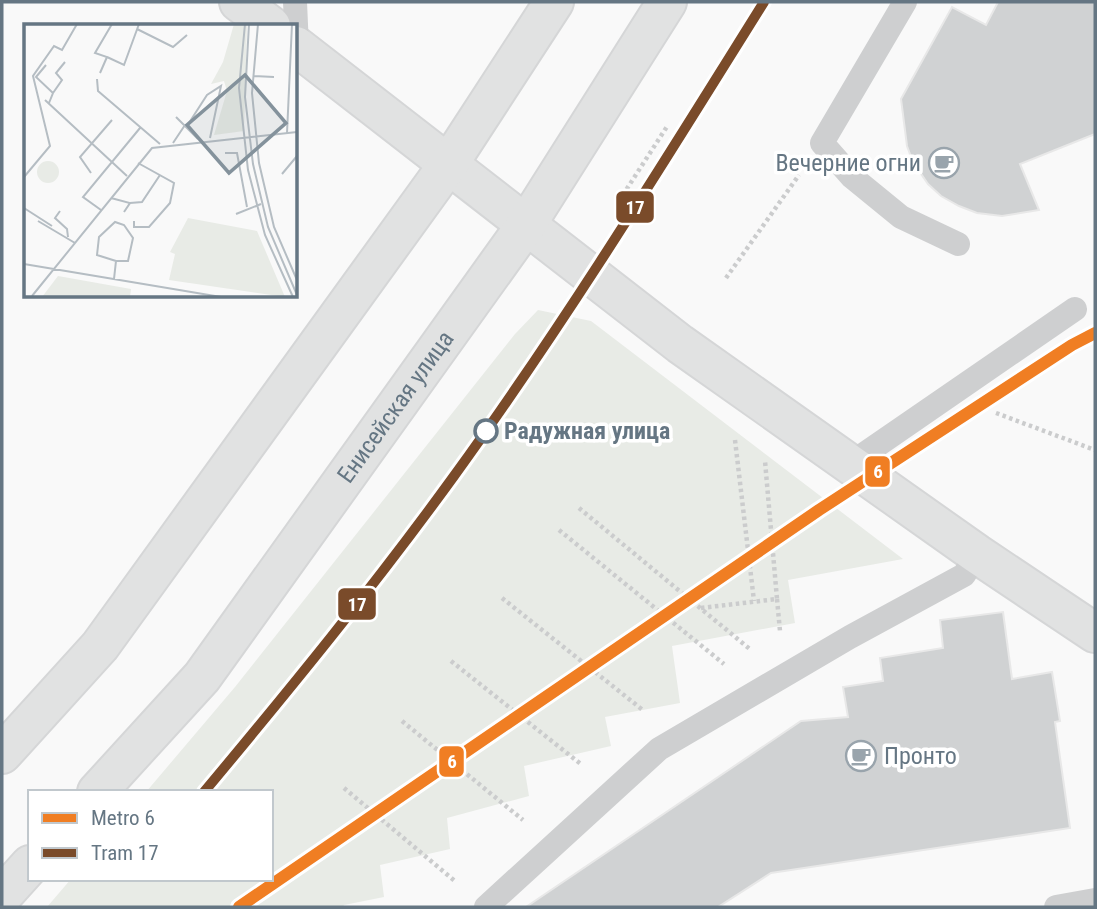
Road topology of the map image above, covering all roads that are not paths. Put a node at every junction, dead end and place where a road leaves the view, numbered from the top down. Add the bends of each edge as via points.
1 (239, 2) edge
2 (296, 2) edge
3 (554, 2) edge
4 (667, 2) edge
5 (905, 2) edge
6 (267, 24) edge
7 (291, 24) edge
8 (298, 48) edge
9 (448, 165) junction
10 (526, 225) junction
11 (958, 244) dead end
12 (1075, 309) dead end
13 (850, 464) junction
14 (977, 554) junction
15 (1095, 633) edge
16 (2, 754) edge
17 (99, 790) edge
18 (28, 867) edge
19 (2, 896) edge
20 (1095, 900) edge
21 (486, 907) edge
22 (1056, 907) edge

1 - 6 main road
2 - 7 lane
3 - 9 main road
4 - 10 main road, Енисейская улица
5 - 11 lane via 822,143 852,177 901,217
8 - 9 main road
9 - 10 main road
9 - 16 main road via 100,646
10 - 13 main road via 680,344
10 - 17 main road, Енисейская улица via 202,677
12 - 13 lane
13 - 14 main road
14 - 15 main road
14 - 21 lane via 964,575 659,749
18 - 19 main road
20 - 22 lane

